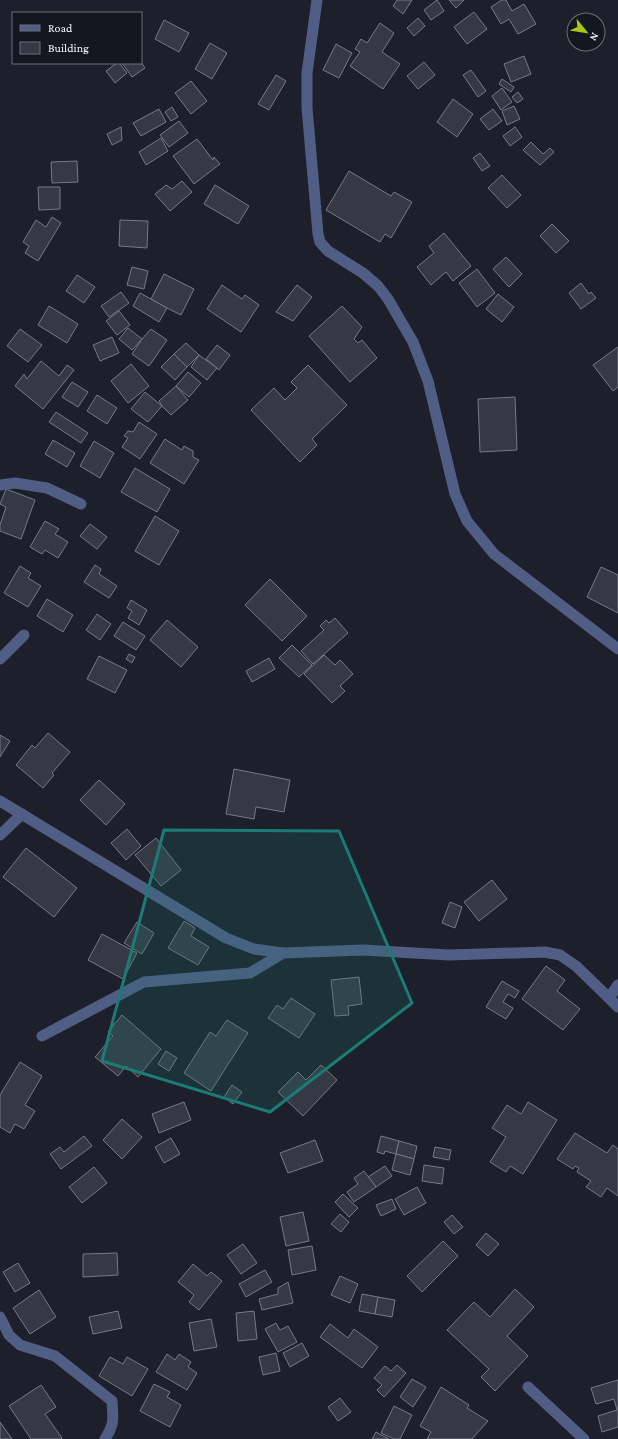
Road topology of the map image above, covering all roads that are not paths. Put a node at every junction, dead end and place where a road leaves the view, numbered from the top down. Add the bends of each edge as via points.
1 (316, 0) edge
2 (0, 485) edge
3 (82, 504) dead end
4 (24, 636) dead end
5 (618, 649) edge
6 (0, 659) edge
7 (0, 801) edge
8 (22, 814) junction
9 (0, 835) edge
10 (283, 953) junction
11 (618, 985) edge
12 (609, 998) junction
13 (618, 1007) edge
14 (42, 1036) dead end
15 (0, 1317) edge
16 (528, 1387) dead end
17 (105, 1439) edge
18 (584, 1439) edge

1 - 5 street via 307,73 307,108 320,242 328,251 378,286 413,342 428,381 455,494 467,521 494,554
2 - 3 street via 15,483 47,488
4 - 6 street
7 - 8 street
8 - 9 street
8 - 10 street via 226,938 254,949
10 - 12 street via 363,950 449,954 545,952 560,955 576,966
10 - 14 street via 250,973 144,982
11 - 12 street
12 - 13 street
15 - 17 street via 10,1335 20,1345 55,1356 112,1401 114,1420
16 - 18 street

